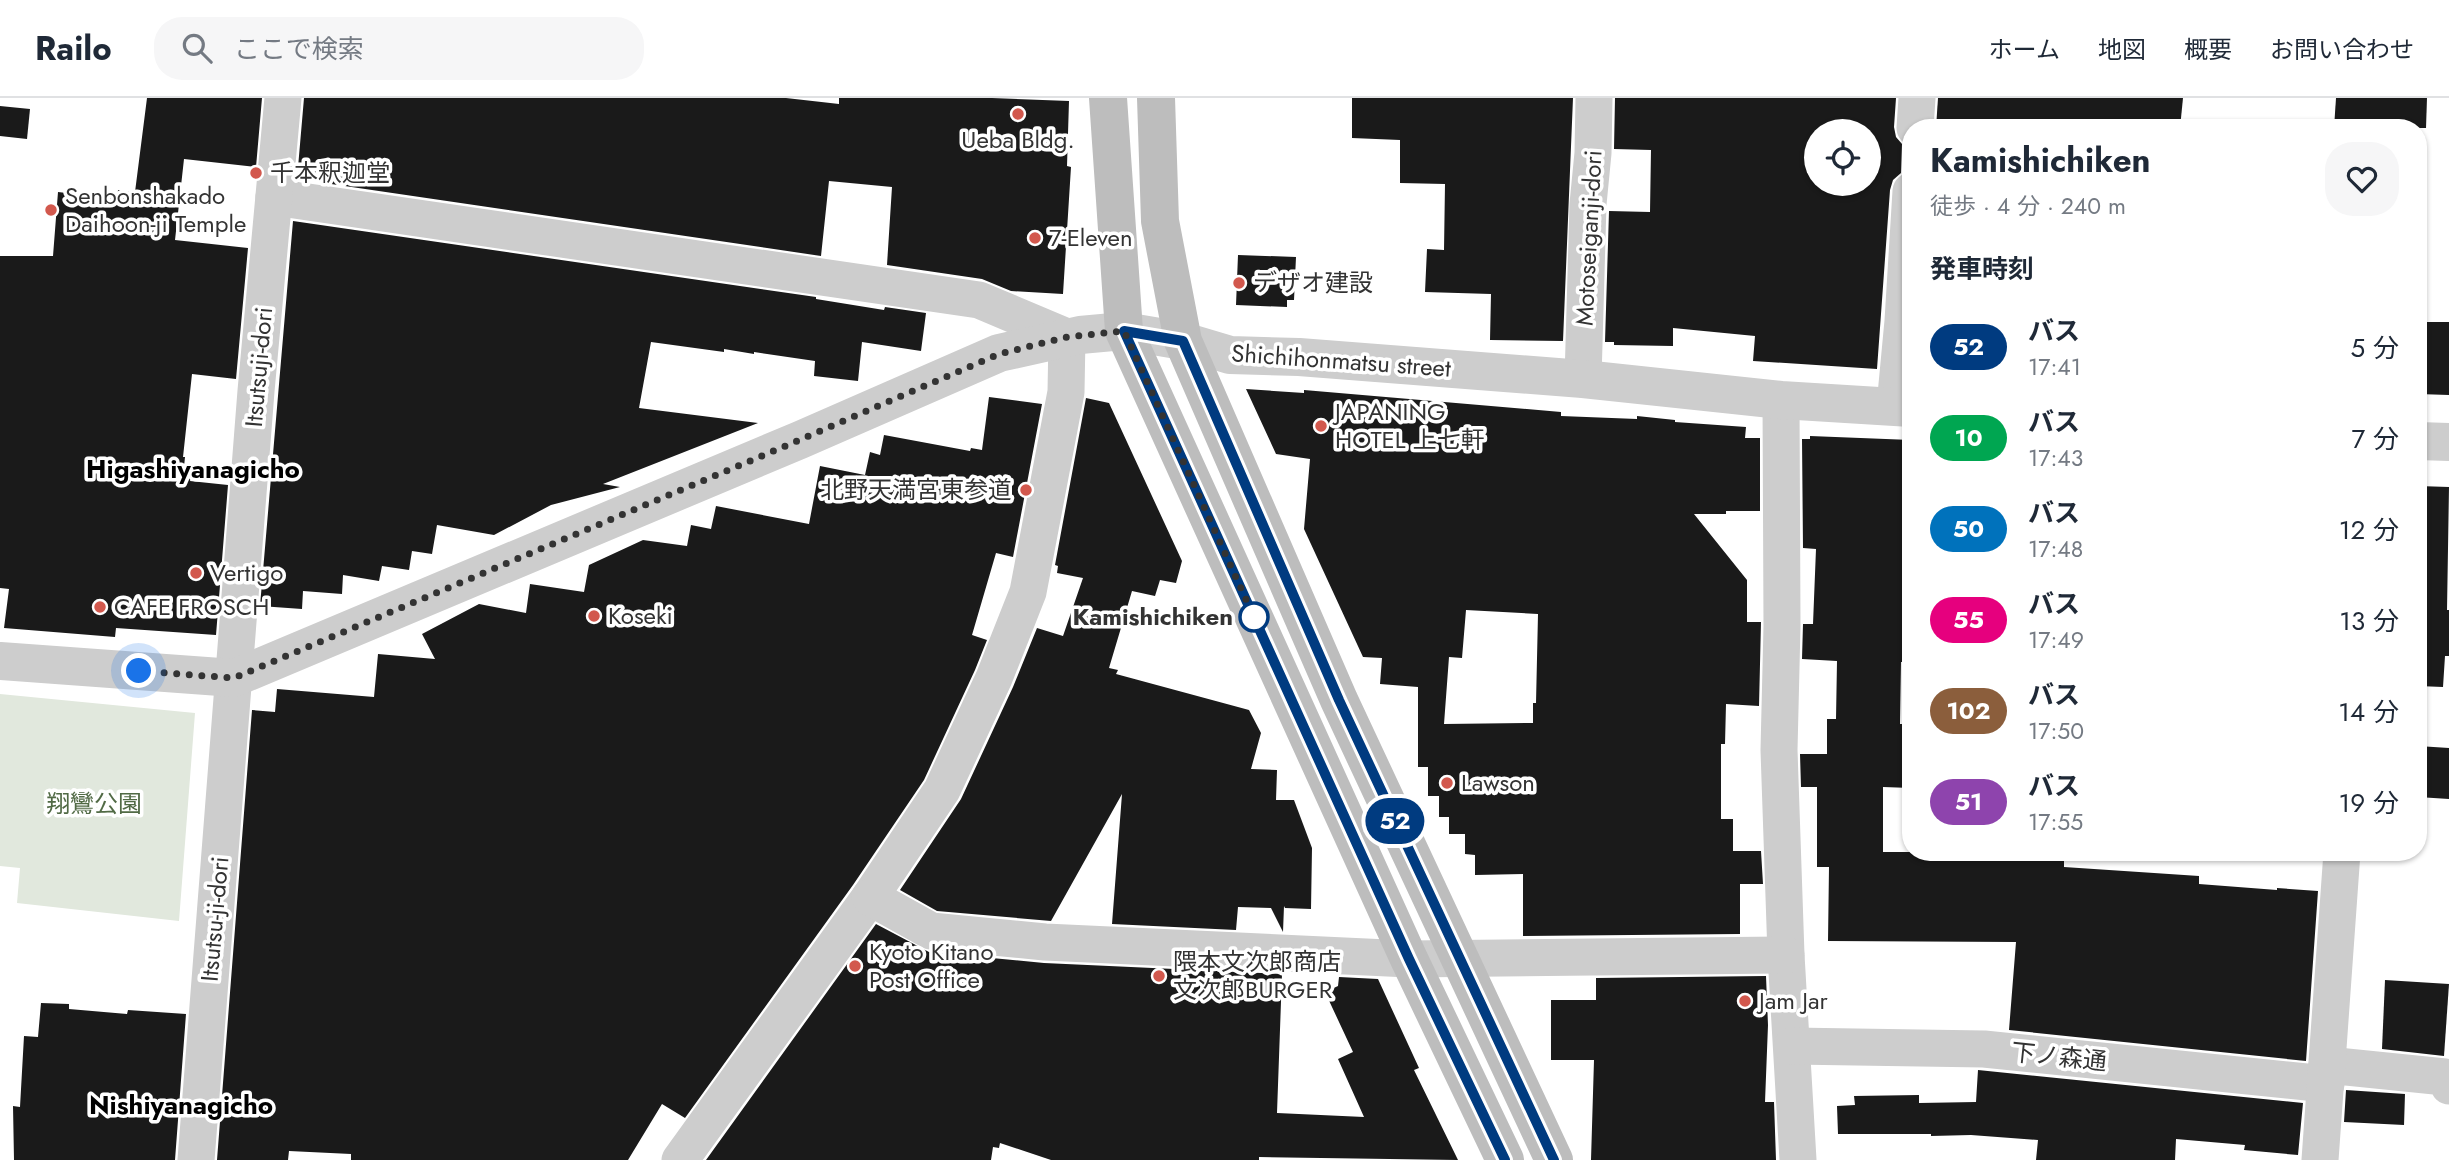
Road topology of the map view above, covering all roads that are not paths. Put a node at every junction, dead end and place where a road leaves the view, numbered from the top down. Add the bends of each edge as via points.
1 (283, 98) edge
2 (1108, 98) edge
3 (1156, 98) edge
4 (1594, 98) edge
5 (1917, 98) edge
6 (1916, 119) edge
7 (274, 197) junction
8 (1124, 331) junction
9 (1067, 337) junction
10 (1183, 341) junction
11 (1583, 379) junction
12 (1781, 400) junction
13 (1902, 407) edge
14 (2427, 441) edge
15 (2449, 442) edge
16 (0, 661) edge
17 (234, 678) junction
18 (2341, 861) edge
19 (870, 897) junction
20 (1786, 955) junction
21 (1409, 959) junction
22 (1459, 959) junction
23 (1792, 1046) junction
24 (2326, 1074) junction
25 (2449, 1086) edge
26 (196, 1160) edge
27 (680, 1160) edge
28 (1505, 1160) edge
29 (1554, 1160) edge
30 (1798, 1160) edge
31 (2320, 1160) edge

1 - 7 street, Itsutsuji-dori
2 - 8 main road
3 - 10 main road via 1160,221
4 - 11 street, Motoseiganji-dori
5 - 6 street
7 - 9 street via 979,300
7 - 17 street, Itsutsuji-dori
8 - 9 street, Shichihonmatsu street
8 - 10 street, Shichihonmatsu street
8 - 21 main road
9 - 17 street, Shichihonmatsu street via 999,354
9 - 19 street via 1066,392 1028,592 942,790
10 - 11 street, Shichihonmatsu street via 1230,355
10 - 22 main road via 1339,700
11 - 12 street, Shichihonmatsu street
12 - 13 street, Shichihonmatsu street
12 - 20 street via 1779,750
14 - 15 street
16 - 17 street, Shichihonmatsu street
17 - 26 street, Itsutsu-ji-dori
18 - 24 street
19 - 21 street via 931,932 1045,942
19 - 27 street
20 - 22 street
20 - 23 street
21 - 22 street
21 - 28 main road
22 - 29 main road
23 - 24 street, 下ノ森通 via 1984,1049
23 - 30 street
24 - 25 street, 下ノ森通 via 2445,1077
24 - 31 street

